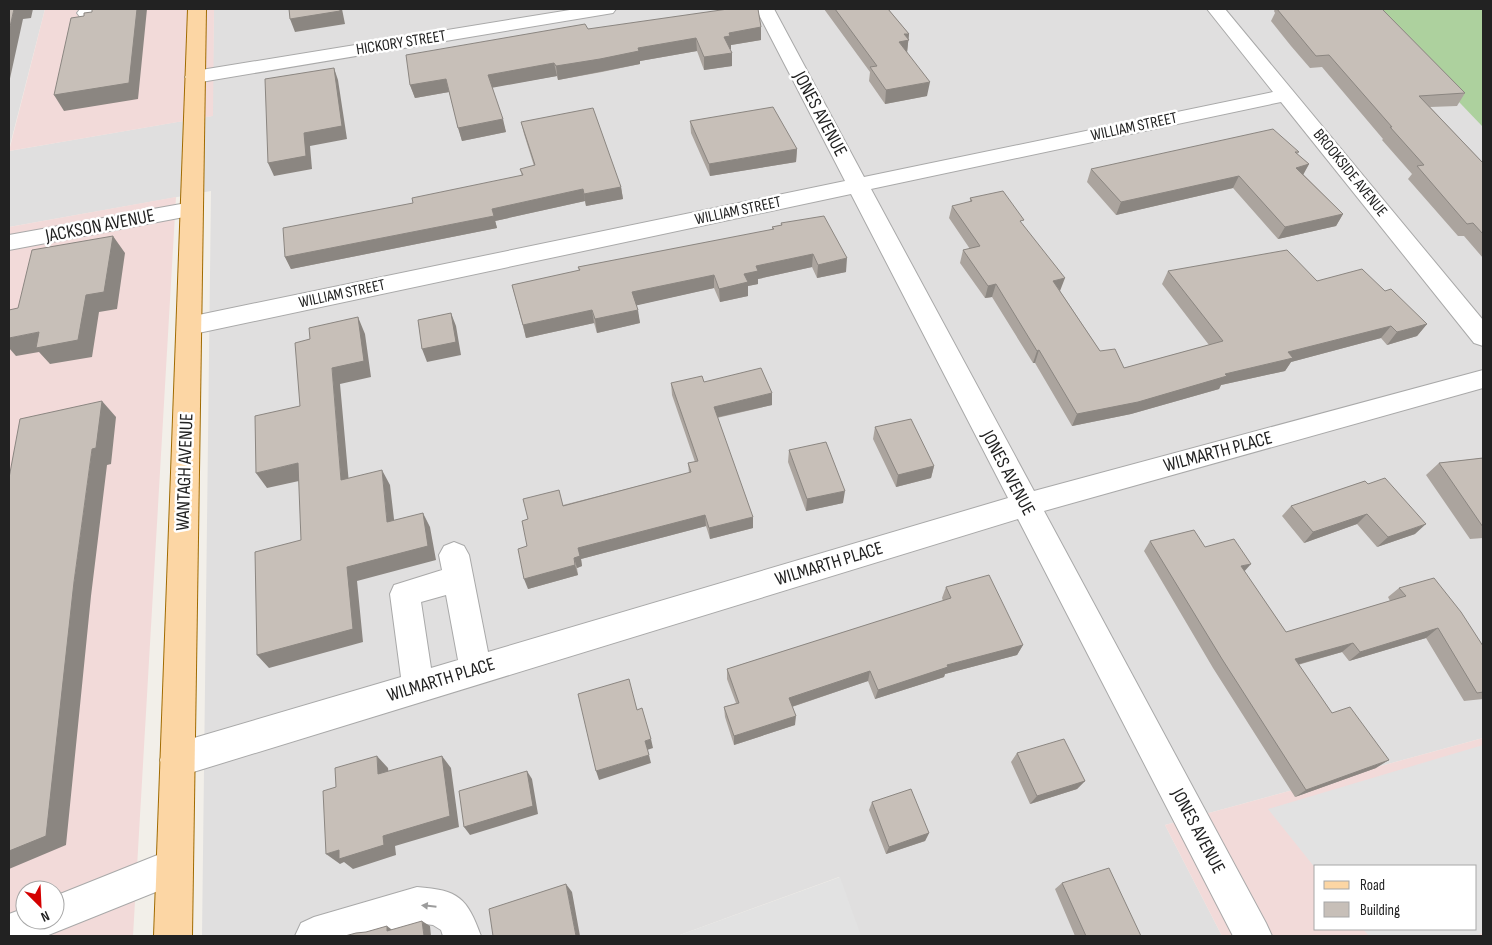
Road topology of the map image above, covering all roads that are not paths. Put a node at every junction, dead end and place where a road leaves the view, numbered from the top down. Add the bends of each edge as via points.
1 (111, 9) edge
2 (197, 9) edge
3 (607, 9) edge
4 (765, 9) edge
5 (1216, 9) edge
6 (86, 12) edge
7 (195, 77) junction
8 (1287, 95) junction
9 (857, 186) junction
10 (192, 209) junction
11 (9, 244) edge
12 (189, 326) junction
13 (1483, 337) edge
14 (1483, 379) edge
15 (1025, 505) junction
16 (476, 670) junction
17 (418, 687) junction
18 (177, 760) junction
19 (175, 866) junction
20 (65, 910) edge
21 (173, 936) edge
22 (314, 936) edge
23 (462, 936) edge
24 (1253, 936) edge

1 - 6 street
2 - 7 main road, WANTAGH AVENUE
3 - 7 street, HICKORY STREET
4 - 9 street, JONES AVENUE
5 - 8 street, BROOKSIDE AVENUE
7 - 10 main road, WANTAGH AVENUE
8 - 9 street, WILLIAM STREET
8 - 13 street, BROOKSIDE AVENUE
9 - 12 street, WILLIAM STREET
9 - 15 street, JONES AVENUE
10 - 11 street, JACKSON AVENUE
10 - 12 main road, WANTAGH AVENUE
12 - 18 main road, WANTAGH AVENUE
14 - 15 street, WILMARTH PLACE
15 - 16 street, WILMARTH PLACE
15 - 24 street, JONES AVENUE
16 - 17 street, WILMARTH PLACE
16 - 17 street via 456,567 405,594
17 - 18 street, WILMARTH PLACE
18 - 19 main road, WANTAGH AVENUE
19 - 20 street
19 - 21 main road, WANTAGH AVENUE
23 -> 22 street via 454,917 439,907 417,905

